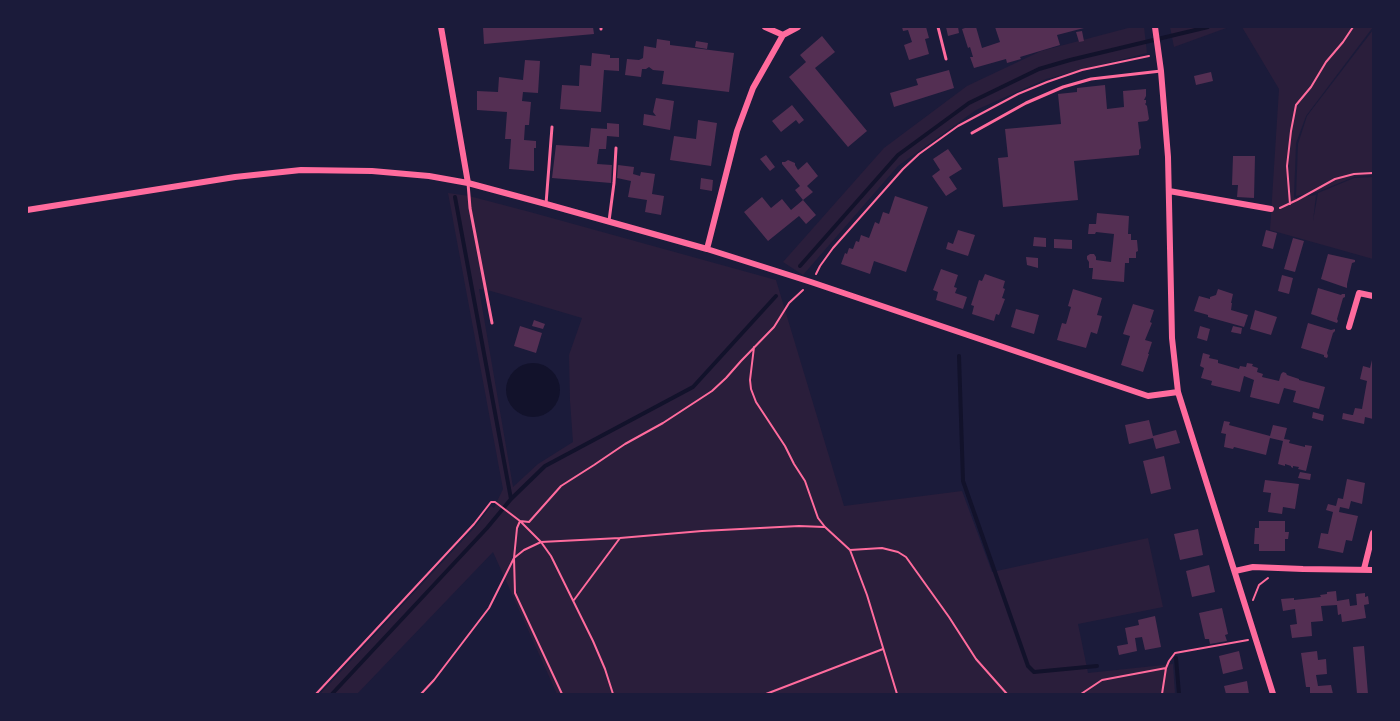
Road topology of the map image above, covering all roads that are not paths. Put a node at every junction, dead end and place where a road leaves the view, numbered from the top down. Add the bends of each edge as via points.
1 (441, 27) edge
2 (765, 27) edge
3 (798, 27) edge
4 (939, 27) edge
5 (1155, 28) edge
6 (783, 35) junction
7 (945, 59) dead end
8 (1161, 71) junction
9 (552, 127) dead end
10 (972, 133) dead end
11 (616, 148) dead end
12 (468, 183) junction
13 (1169, 191) junction
14 (546, 204) junction
15 (1271, 209) road end
16 (27, 210) edge
17 (609, 222) junction
18 (707, 249) junction
19 (1373, 296) edge
20 (492, 323) dead end
21 (1349, 327) dead end
22 (1178, 392) junction
23 (1373, 533) edge
24 (1364, 569) junction
25 (1373, 570) edge
26 (1235, 571) junction
27 (1273, 694) edge

1 - 12 street
2 - 6 street
3 - 6 street
4 - 7 lane
5 - 8 street
6 - 18 street via 753,88 737,131
8 - 10 lane via 1063,87
8 - 13 street
9 - 14 lane
11 - 17 lane
12 - 14 street
12 - 16 street via 390,172 301,170
12 - 20 lane
13 - 15 street
13 - 22 street via 1172,338
14 - 17 street
17 - 18 street
18 - 22 street via 1148,396
19 - 21 street via 1359,293
22 - 26 street
23 - 24 street
24 - 25 street
24 - 26 street via 1253,567
26 - 27 street

